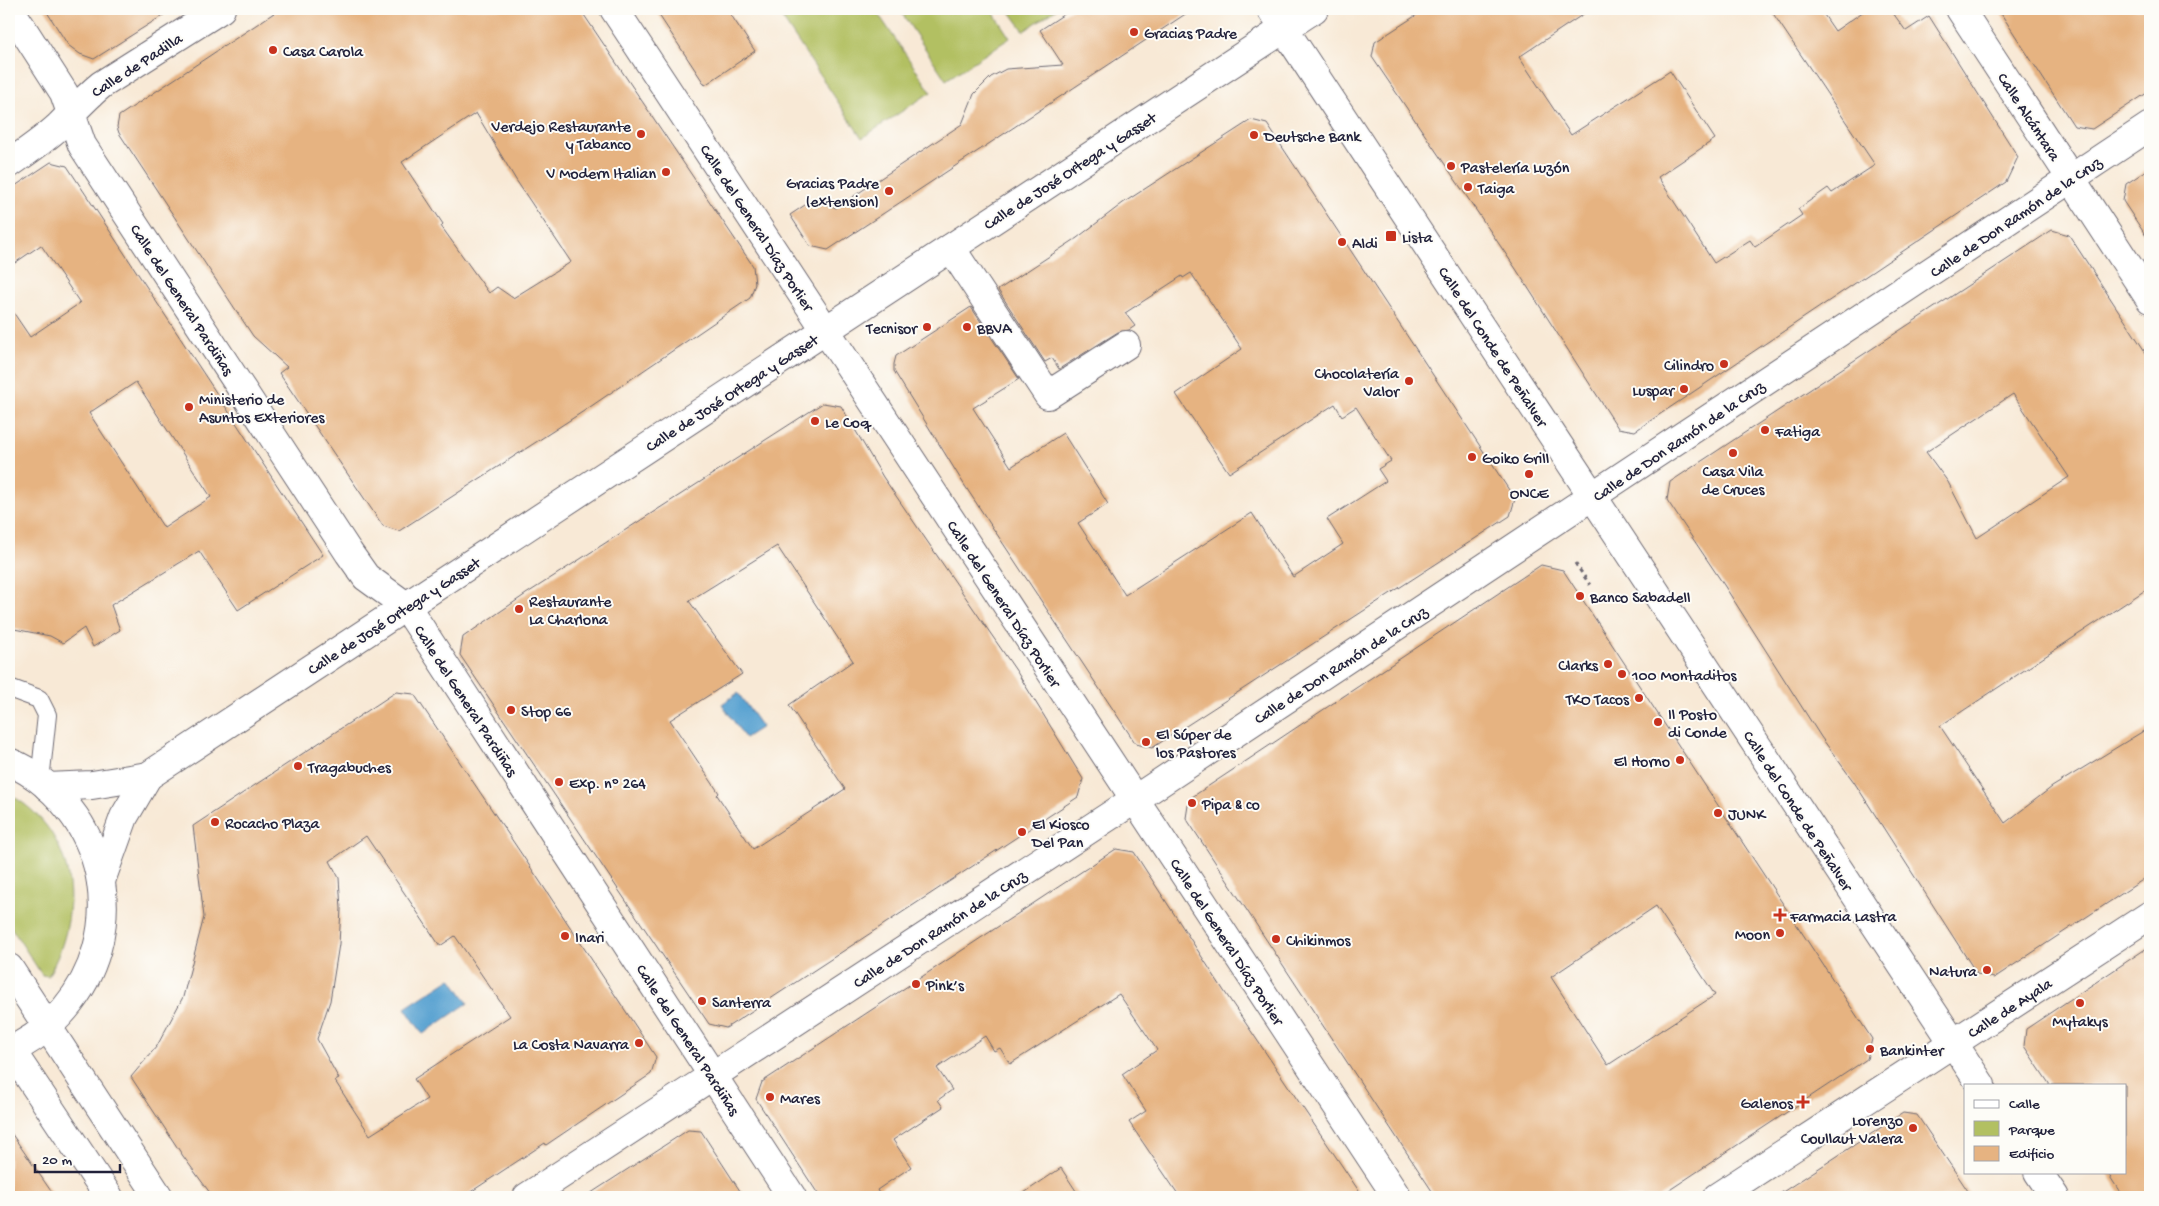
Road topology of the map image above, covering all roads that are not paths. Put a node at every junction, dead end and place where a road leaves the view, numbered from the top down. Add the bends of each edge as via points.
1 (10, 9) edge
2 (221, 9) edge
3 (614, 9) edge
4 (1314, 9) edge
5 (1960, 9) edge
6 (1278, 18) edge
7 (71, 113) junction
8 (2150, 126) edge
9 (9, 164) edge
10 (2071, 178) junction
11 (951, 248) junction
12 (2150, 300) edge
13 (825, 330) junction
14 (1126, 345) dead end
15 (1593, 497) junction
16 (406, 606) junction
17 (9, 688) edge
18 (9, 762) edge
19 (148, 776) junction
20 (44, 784) junction
21 (1134, 800) junction
22 (102, 881) junction
23 (2150, 914) edge
24 (9, 968) edge
25 (47, 1027) junction
26 (1953, 1043) junction
27 (9, 1050) edge
28 (713, 1076) junction
29 (1980, 1084) edge
30 (2039, 1174) edge
31 (109, 1197) edge
32 (159, 1197) edge
33 (526, 1197) edge
34 (792, 1197) edge
35 (1396, 1197) edge
36 (1717, 1197) edge
37 (2055, 1197) edge

1 - 7 street, Calle del General Pardiñas via 64,93
2 - 7 street, Calle de Padilla via 101,85
3 - 13 street, Calle del General Díaz Porlier
4 - 6 street, Calle de José Ortega y Gasset
5 - 10 street, Calle Alcántara
6 - 11 street, Calle de José Ortega y Gasset
6 - 15 street, Calle del Conde de Peñalver
7 - 9 street, Calle de Padilla via 35,146
7 - 16 street, Calle del General Pardiñas via 82,145 349,553 366,577
8 - 10 street, Calle de Don Ramón de la Cruz
10 - 12 street, Calle Alcántara
10 - 15 street, Calle de Don Ramón de la Cruz
11 - 13 street, Calle de José Ortega y Gasset
11 - 14 street via 1048,395
13 - 16 street, Calle de José Ortega y Gasset
13 - 21 street, Calle del General Díaz Porlier
15 - 21 street, Calle de Don Ramón de la Cruz
15 - 26 street, Calle del Conde de Peñalver
16 - 19 street, Calle de José Ortega y Gasset
16 - 28 street, Calle del General Pardiñas
17 - 20 lane via 39,699 47,715
18 - 20 street
19 - 20 street, Calle de José Ortega y Gasset via 92,786
19 - 22 street, Calle de José Ortega y Gasset via 124,817
20 - 22 street via 68,806 83,829
21 - 28 street, Calle de Don Ramón de la Cruz
21 - 35 street, Calle del General Díaz Porlier
22 - 25 street via 103,914 98,946 87,976 70,1004
23 - 26 street, Calle de Ayala
24 - 25 street
25 - 27 street via 31,1040
25 - 32 street
26 - 29 street, Calle del Conde de Peñalver
26 - 36 street, Calle de Ayala
27 - 31 street
28 - 33 street, Calle de Don Ramón de la Cruz
28 - 34 street, Calle del General Pardiñas
30 - 37 street

